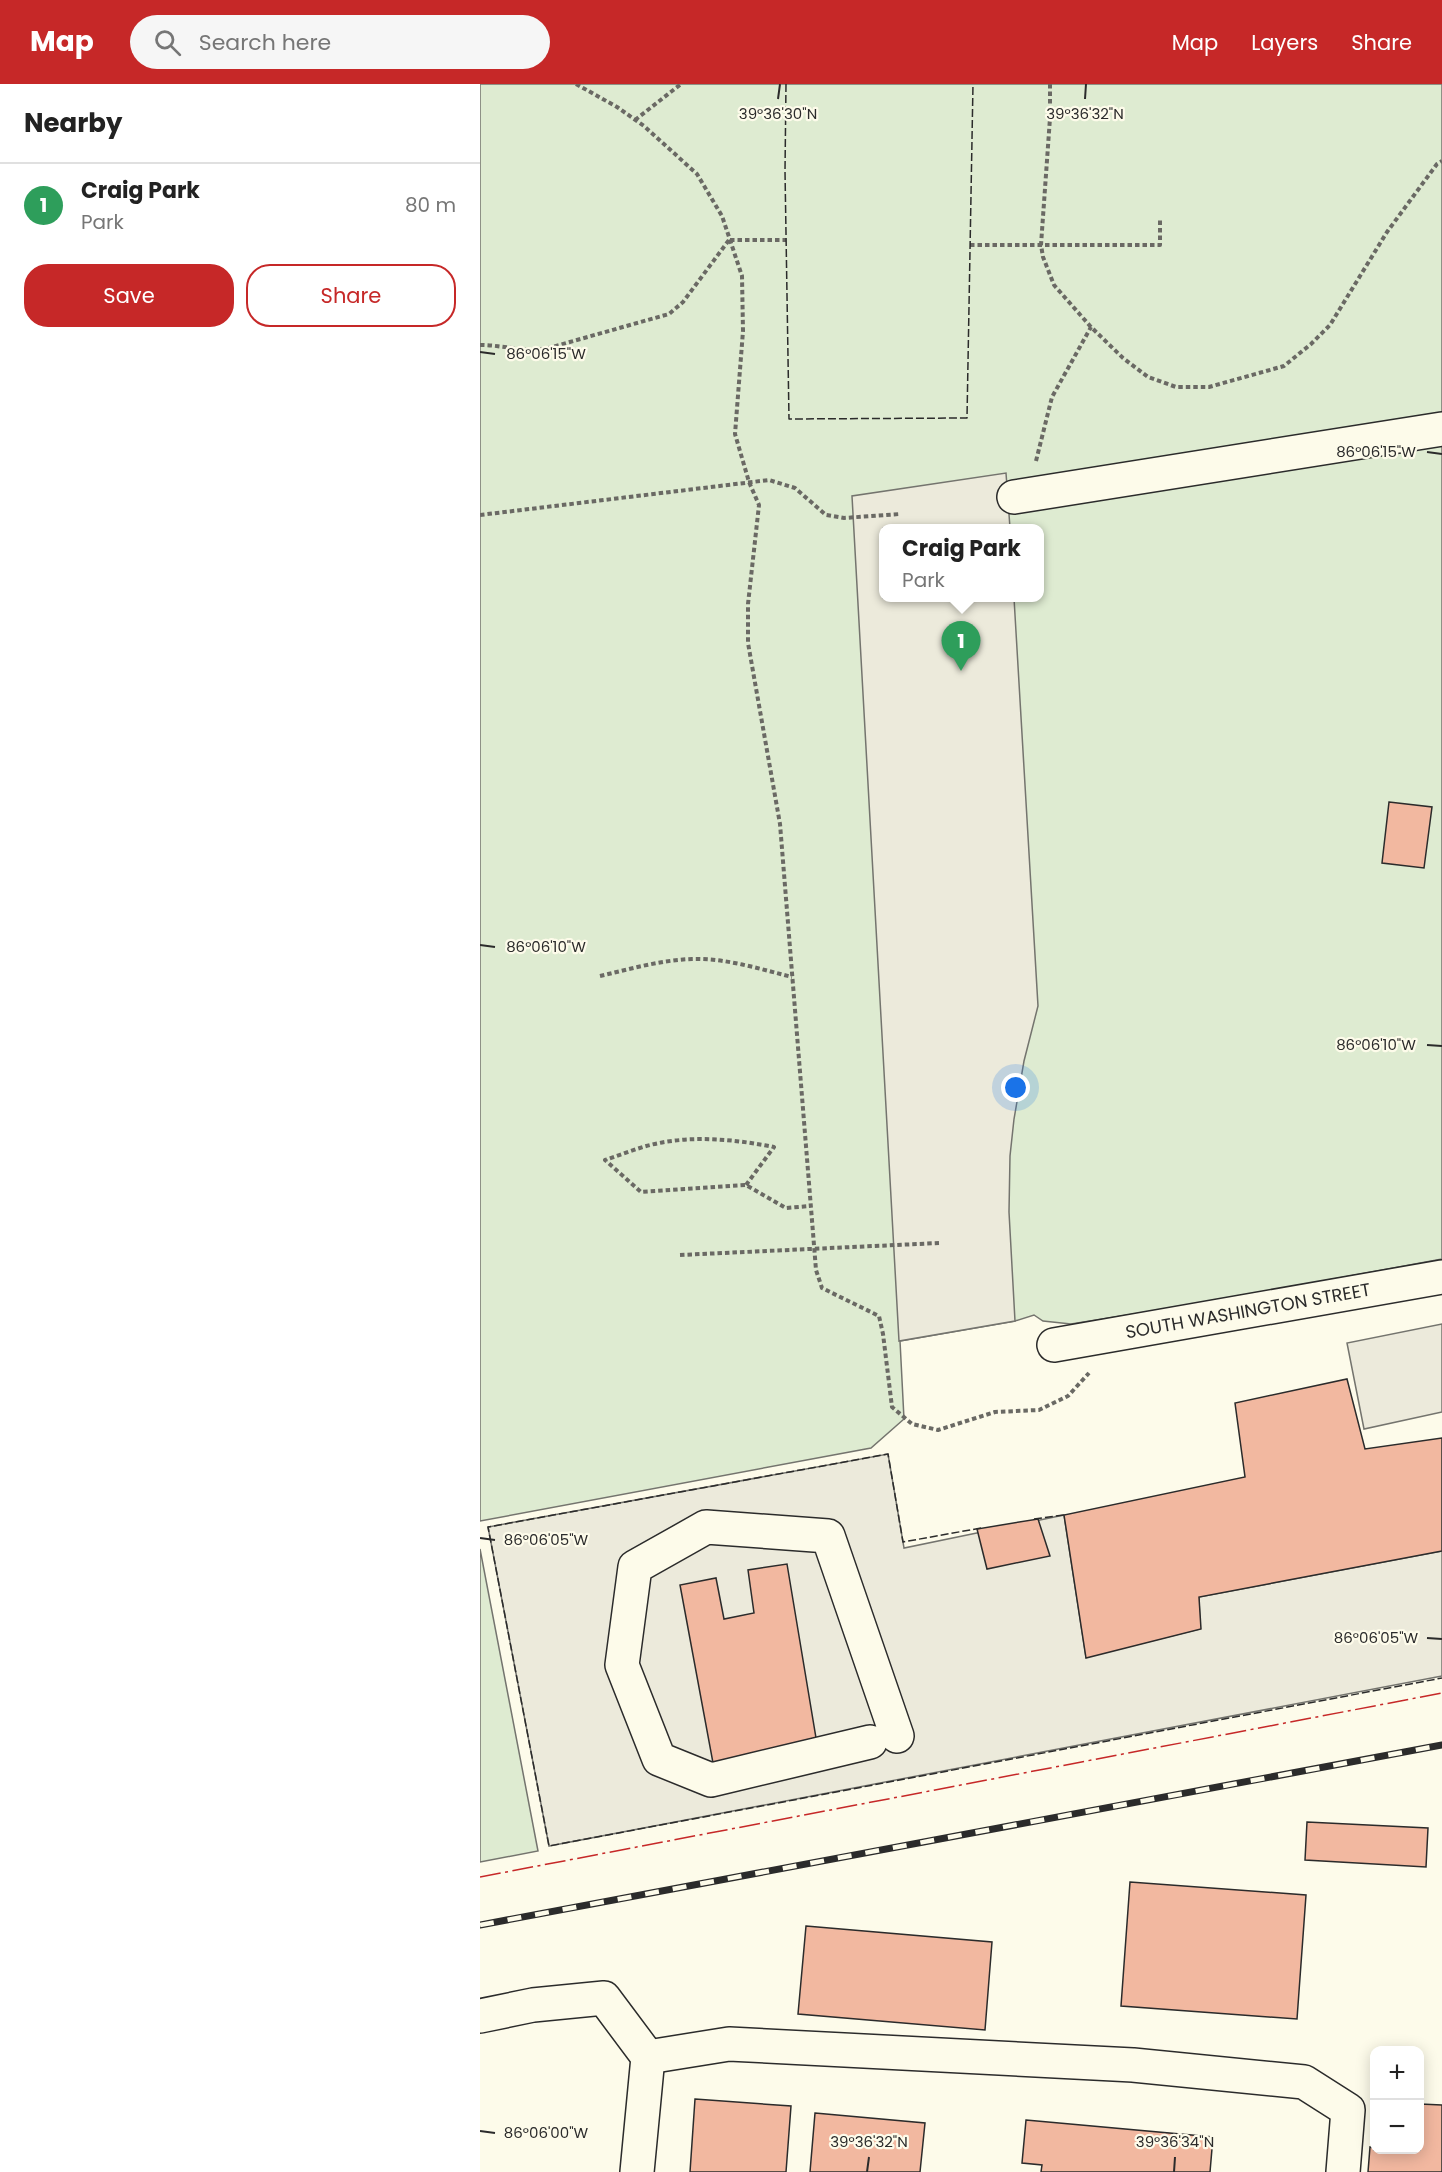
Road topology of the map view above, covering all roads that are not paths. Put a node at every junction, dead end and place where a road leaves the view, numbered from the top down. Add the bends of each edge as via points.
1 (1442, 429) edge
2 (1022, 496) road end
3 (1442, 1276) edge
4 (1054, 1345) dead end
5 (884, 1739) joint
6 (480, 2016) edge
7 (648, 2057) junction
8 (637, 2172) edge
9 (1342, 2172) edge

1 - 2 street
3 - 4 street, SOUTH WASHINGTON STREET
5 - 5 street via 711,1780 659,1760 622,1665 635,1567 706,1527 828,1536
6 - 7 street via 533,2004 604,1998
7 - 8 street
7 - 9 street via 729,2044 1133,2065 1304,2082 1348,2110

